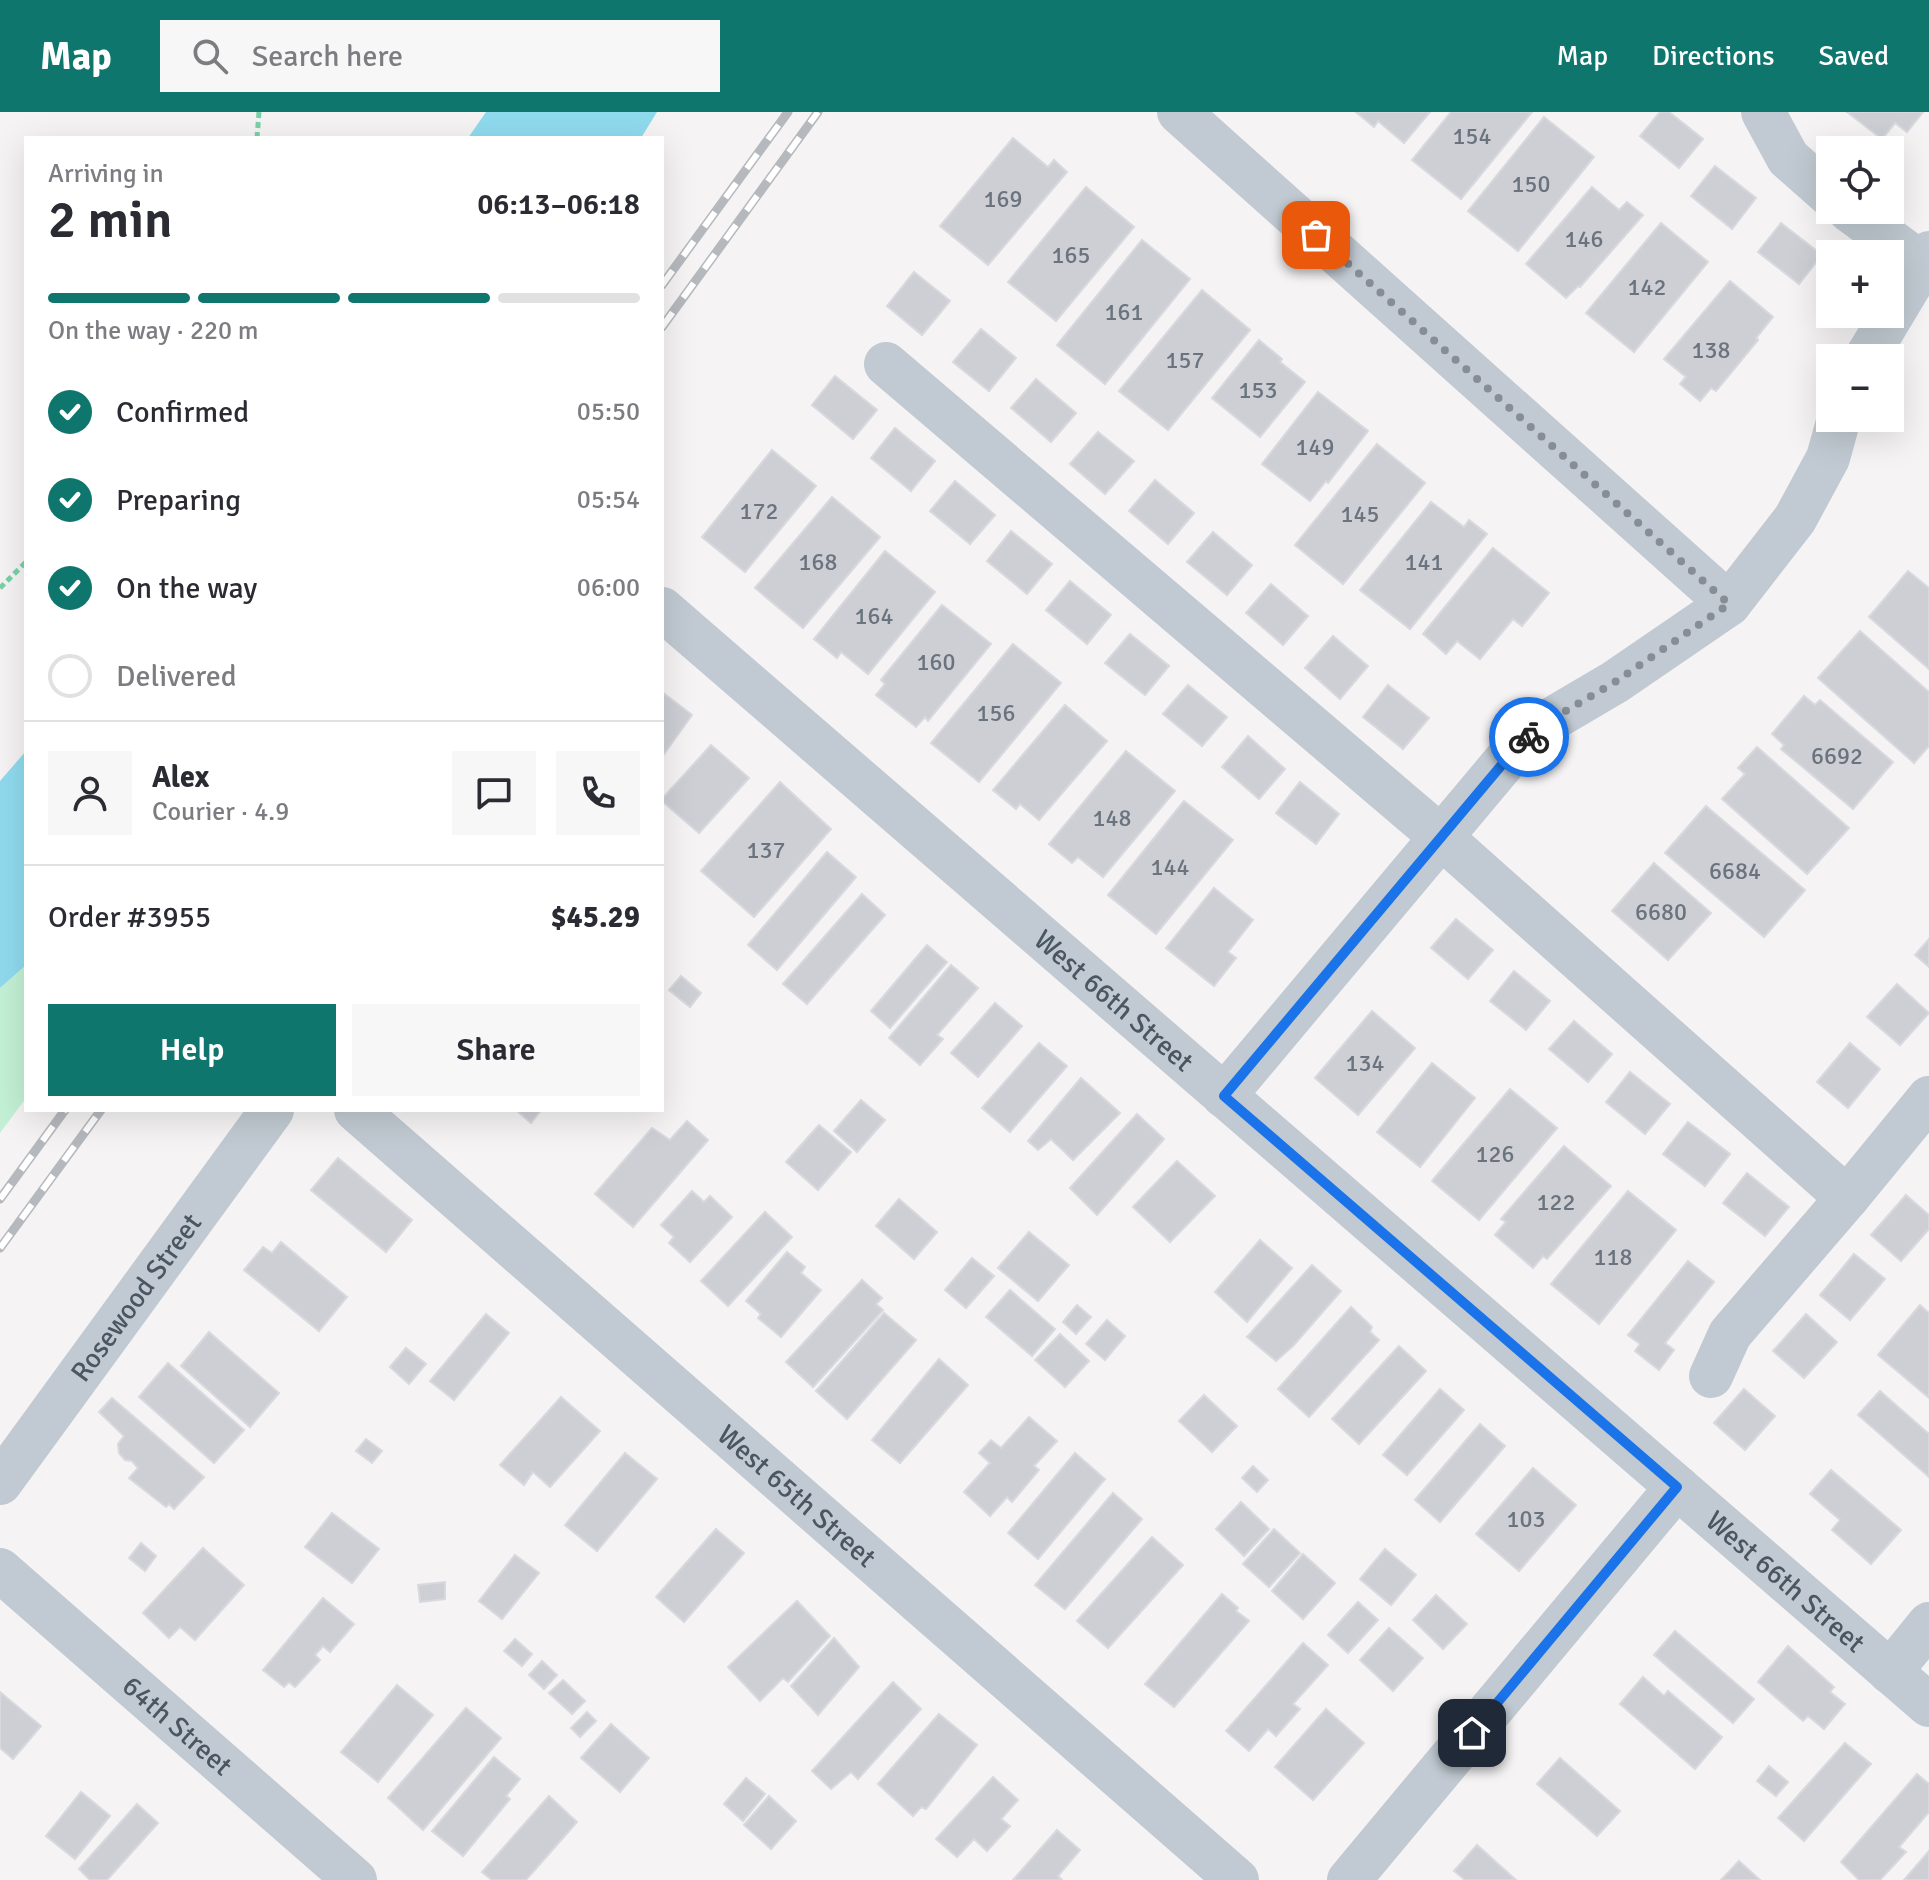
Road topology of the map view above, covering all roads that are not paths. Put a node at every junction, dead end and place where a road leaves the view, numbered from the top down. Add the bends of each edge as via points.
1 (1179, 112) edge
2 (1763, 112) edge
3 (1816, 183) edge
4 (1871, 224) edge
5 (1925, 259) edge
6 (1874, 344) edge
7 (886, 364) dead end
8 (1835, 432) edge
9 (1729, 604) junction
10 (664, 611) edge
11 (1441, 837) junction
12 (1224, 1096) junction
13 (1929, 1098) edge
14 (271, 1112) edge
15 (358, 1112) edge
16 (1847, 1198) junction
17 (1711, 1376) dead end
18 (0, 1483) edge
19 (1677, 1487) junction
20 (0, 1570) edge
21 (1929, 1624) edge
22 (1890, 1672) junction
23 (1929, 1705) edge
24 (355, 1880) edge
25 (1237, 1880) edge
26 (1349, 1880) edge

1 - 9 street
2 - 3 street via 1788,158
4 - 5 street
5 - 6 street
7 - 11 street
8 - 9 street via 1828,458 1795,519
9 - 11 street via 1547,722 1510,755
10 - 12 street, West 66th Street
11 - 12 street
11 - 16 street
12 - 19 street, West 66th Street
13 - 16 street
14 - 18 street, Rosewood Street
15 - 25 street, West 65th Street
16 - 17 street via 1730,1334
19 - 22 street, West 66th Street
19 - 26 street
20 - 24 street, 64th Street
21 - 22 street
22 - 23 street, West 66th Street

